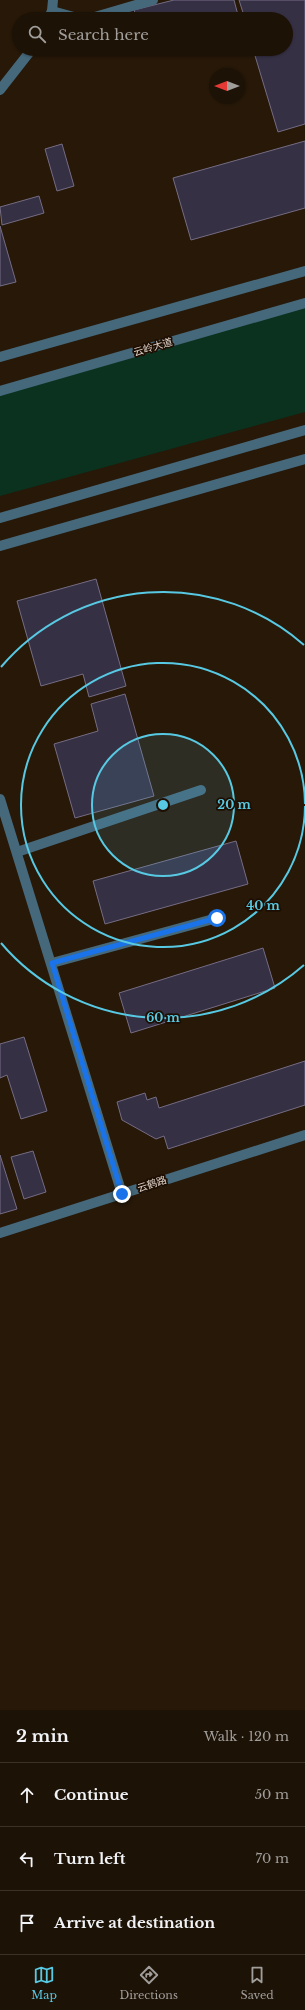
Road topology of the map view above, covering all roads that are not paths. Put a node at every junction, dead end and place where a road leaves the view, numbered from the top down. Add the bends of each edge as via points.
1 (53, 0) edge
2 (153, 0) edge
3 (51, 12) edge
4 (112, 12) edge
5 (27, 56) edge
6 (0, 90) edge
7 (305, 271) edge
8 (305, 303) edge
9 (0, 357) edge
10 (0, 391) edge
11 (305, 430) edge
12 (305, 459) edge
13 (0, 518) edge
14 (0, 546) edge
15 (201, 790) dead end
16 (0, 799) edge
17 (17, 852) junction
18 (217, 918) dead end
19 (52, 963) junction
20 (305, 1135) edge
21 (122, 1194) junction
22 (0, 1233) edge

1 - 3 street
2 - 4 street
5 - 6 street
7 - 9 street
8 - 10 street, 云岭大道
11 - 13 street
12 - 14 street
15 - 17 street
16 - 17 street
17 - 19 street
18 - 19 street
19 - 21 street
20 - 21 street, 云鹤路
21 - 22 street, 云鹤路

